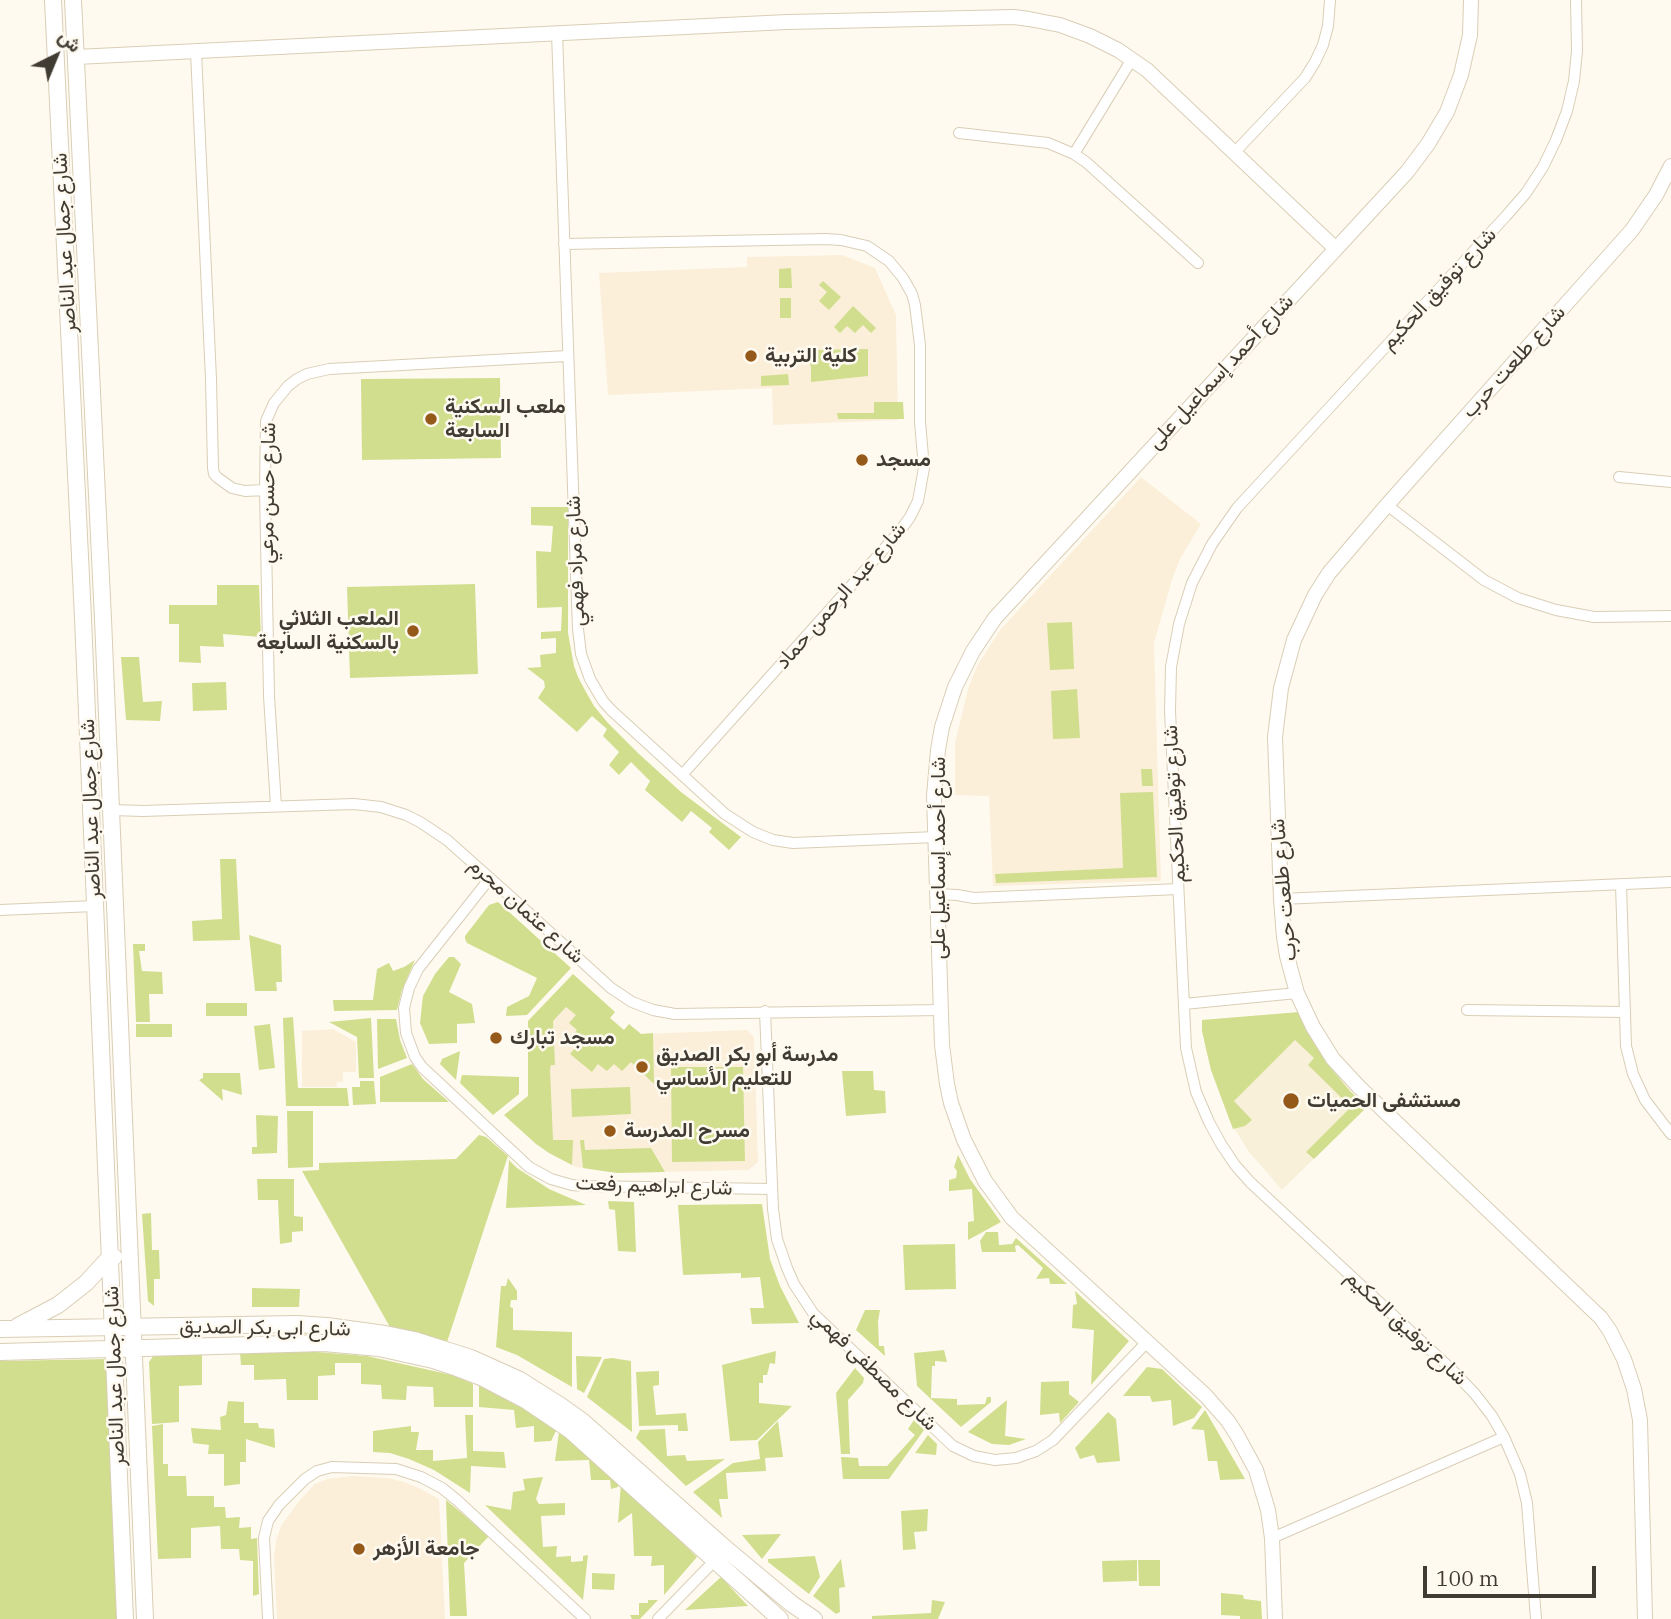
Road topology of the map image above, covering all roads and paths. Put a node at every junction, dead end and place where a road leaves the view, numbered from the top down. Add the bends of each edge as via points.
1 (53, 0) edge
2 (73, 0) edge
3 (1330, 0) edge
4 (1471, 0) edge
5 (1576, 0) edge
6 (557, 33) junction
7 (196, 52) junction
8 (76, 57) junction
9 (1132, 59) junction
10 (959, 133) dead end
11 (1235, 152) junction
12 (1074, 154) junction
13 (1671, 166) edge
14 (564, 244) junction
15 (1336, 249) junction
16 (1198, 262) dead end
17 (567, 356) junction
18 (1619, 477) dead end
19 (1671, 481) edge
20 (265, 490) junction
21 (1387, 505) junction
22 (1671, 616) edge
23 (83, 618) junction
24 (103, 619) junction
25 (682, 775) junction
26 (276, 806) junction
27 (111, 810) junction
28 (936, 837) junction
29 (490, 878) junction
30 (1671, 882) edge
31 (1622, 884) junction
32 (1178, 889) junction
33 (938, 894) junction
34 (1281, 899) junction
35 (96, 906) junction
36 (0, 910) edge
37 (1297, 993) junction
38 (1184, 1004) junction
39 (941, 1010) junction
40 (1467, 1010) dead end
41 (765, 1011) junction
42 (1625, 1012) junction
43 (1671, 1134) edge
44 (772, 1189) junction
45 (110, 1257) junction
46 (131, 1257) junction
47 (187, 1326) junction
48 (134, 1327) junction
49 (113, 1328) junction
50 (6, 1329) edge
51 (1147, 1342) junction
52 (189, 1346) junction
53 (135, 1348) junction
54 (114, 1349) junction
55 (0, 1352) edge
56 (1504, 1437) junction
57 (1272, 1538) junction
58 (720, 1555) junction
59 (125, 1619) edge
60 (145, 1619) edge
61 (268, 1619) edge
62 (585, 1619) edge
63 (658, 1619) edge
64 (780, 1619) edge
65 (814, 1619) edge
66 (1275, 1619) edge
67 (1536, 1619) edge
68 (1645, 1619) edge

1 - 23 main road, شارع جمال عبد الناصر
2 - 8 main road, شارع جمال عبد الناصر
3 - 11 street via 1323,45 1305,78
4 - 15 street, شارع أحمد إسماعيل على via 1466,55 1447,113 1407,172
5 - 32 street, شارع توفيق الحكيم via 1574,81 1567,111 1543,167 1506,216 1237,508 1192,583 1171,667
6 - 7 street
6 - 9 street via 1014,17 1075,30
6 - 14 street, شارع مراد فهمي
7 - 8 street
7 - 20 street via 213,468 232,488
8 - 24 main road, شارع جمال عبد الناصر
9 - 11 street
9 - 12 street
10 - 12 street via 1048,143
11 - 15 street
12 - 16 street
13 - 21 street, شارع طلعت حرب via 1632,230
14 - 17 street, شارع مراد فهمي
14 - 25 street, شارع عبد الرحمن حماد via 848,242 867,246 889,261 904,278 915,305 923,468 918,501 901,531
15 - 28 street, شارع أحمد إسماعيل على via 983,634 955,687 942,727 935,773
17 - 20 street, شارع حسن مرعي via 307,374 280,394 269,412
17 - 25 street, شارع مراد فهمي via 581,654 603,701
18 - 19 street
20 - 26 street, شارع حسن مرعي
21 - 22 street via 1484,580 1518,598 1594,617
21 - 34 street, شارع طلعت حرب via 1329,573 1304,617 1286,663 1275,737
23 - 24 main road
23 - 35 main road, شارع جمال عبد الناصر
24 - 27 main road, شارع جمال عبد الناصر
25 - 28 street, شارع مراد فهمي via 734,821 774,839 793,843
26 - 27 street, شارع عثمان محرم
26 - 29 street, شارع عثمان محرم via 354,804 394,810 434,830
27 - 46 main road, شارع جمال عبد الناصر
28 - 33 street, شارع أحمد إسماعيل على
29 - 41 street, شارع عثمان محرم via 632,1002 675,1014
29 - 44 street, شارع ابراهيم رفعت via 418,969 409,988 404,1008 406,1033 422,1067 529,1167 551,1179 583,1186
30 - 31 street
31 - 34 street
31 - 42 street
32 - 33 street via 974,898
32 - 38 street, شارع توفيق الحكيم
33 - 39 street, شارع أحمد إسماعيل على
34 - 37 street, شارع طلعت حرب via 1287,956
35 - 36 street
35 - 45 main road, شارع جمال عبد الناصر
37 - 38 street
37 - 68 street, شارع طلعت حرب via 1322,1044 1346,1074 1601,1318 1614,1338 1630,1374 1640,1420
38 - 56 street, شارع توفيق الحكيم via 1186,1048 1196,1092 1235,1165 1460,1378
39 - 41 street, شارع عثمان محرم
39 - 51 street, شارع أحمد إسماعيل على via 951,1103 985,1181 1012,1218
40 - 42 street
41 - 44 street, شارع مصطفى فهمي
42 - 43 street via 1633,1074 1645,1100
44 - 51 street, شارع مصطفى فهمي via 782,1254 813,1313 964,1452 1006,1459 1045,1446
45 - 46 main road
45 - 49 main road, شارع جمال عبد الناصر
45 - 50 main road via 58,1305
46 - 48 main road, شارع جمال عبد الناصر
47 - 48 main road, شارع ابى بكر الصديق
47 - 52 main road
47 - 58 main road, شارع ابى بكر الصديق via 297,1324 356,1329 414,1340 482,1363 520,1380 582,1421
48 - 49 main road, شارع ابى بكر الصديق
48 - 53 main road, شارع جمال عبد الناصر
49 - 50 main road, شارع ابى بكر الصديق
49 - 54 main road, شارع جمال عبد الناصر
51 - 57 street, شارع أحمد إسماعيل على via 1206,1395 1237,1435 1261,1485
52 - 53 main road, شارع ابى بكر الصديق
52 - 58 main road, شارع ابى بكر الصديق via 352,1344 433,1360 481,1377 570,1430
53 - 54 main road, شارع ابى بكر الصديق
53 - 60 main road, شارع جمال عبد الناصر
54 - 55 main road, شارع ابى بكر الصديق
54 - 59 main road, شارع جمال عبد الناصر
56 - 57 street
56 - 67 street, شارع توفيق الحكيم via 1527,1503
57 - 66 street, شارع أحمد إسماعيل على
58 - 63 street
58 - 64 main road, شارع ابى بكر الصديق
58 - 65 main road, شارع ابى بكر الصديق
61 - 62 street via 264,1546 268,1521 305,1479 332,1467 396,1469 442,1488

